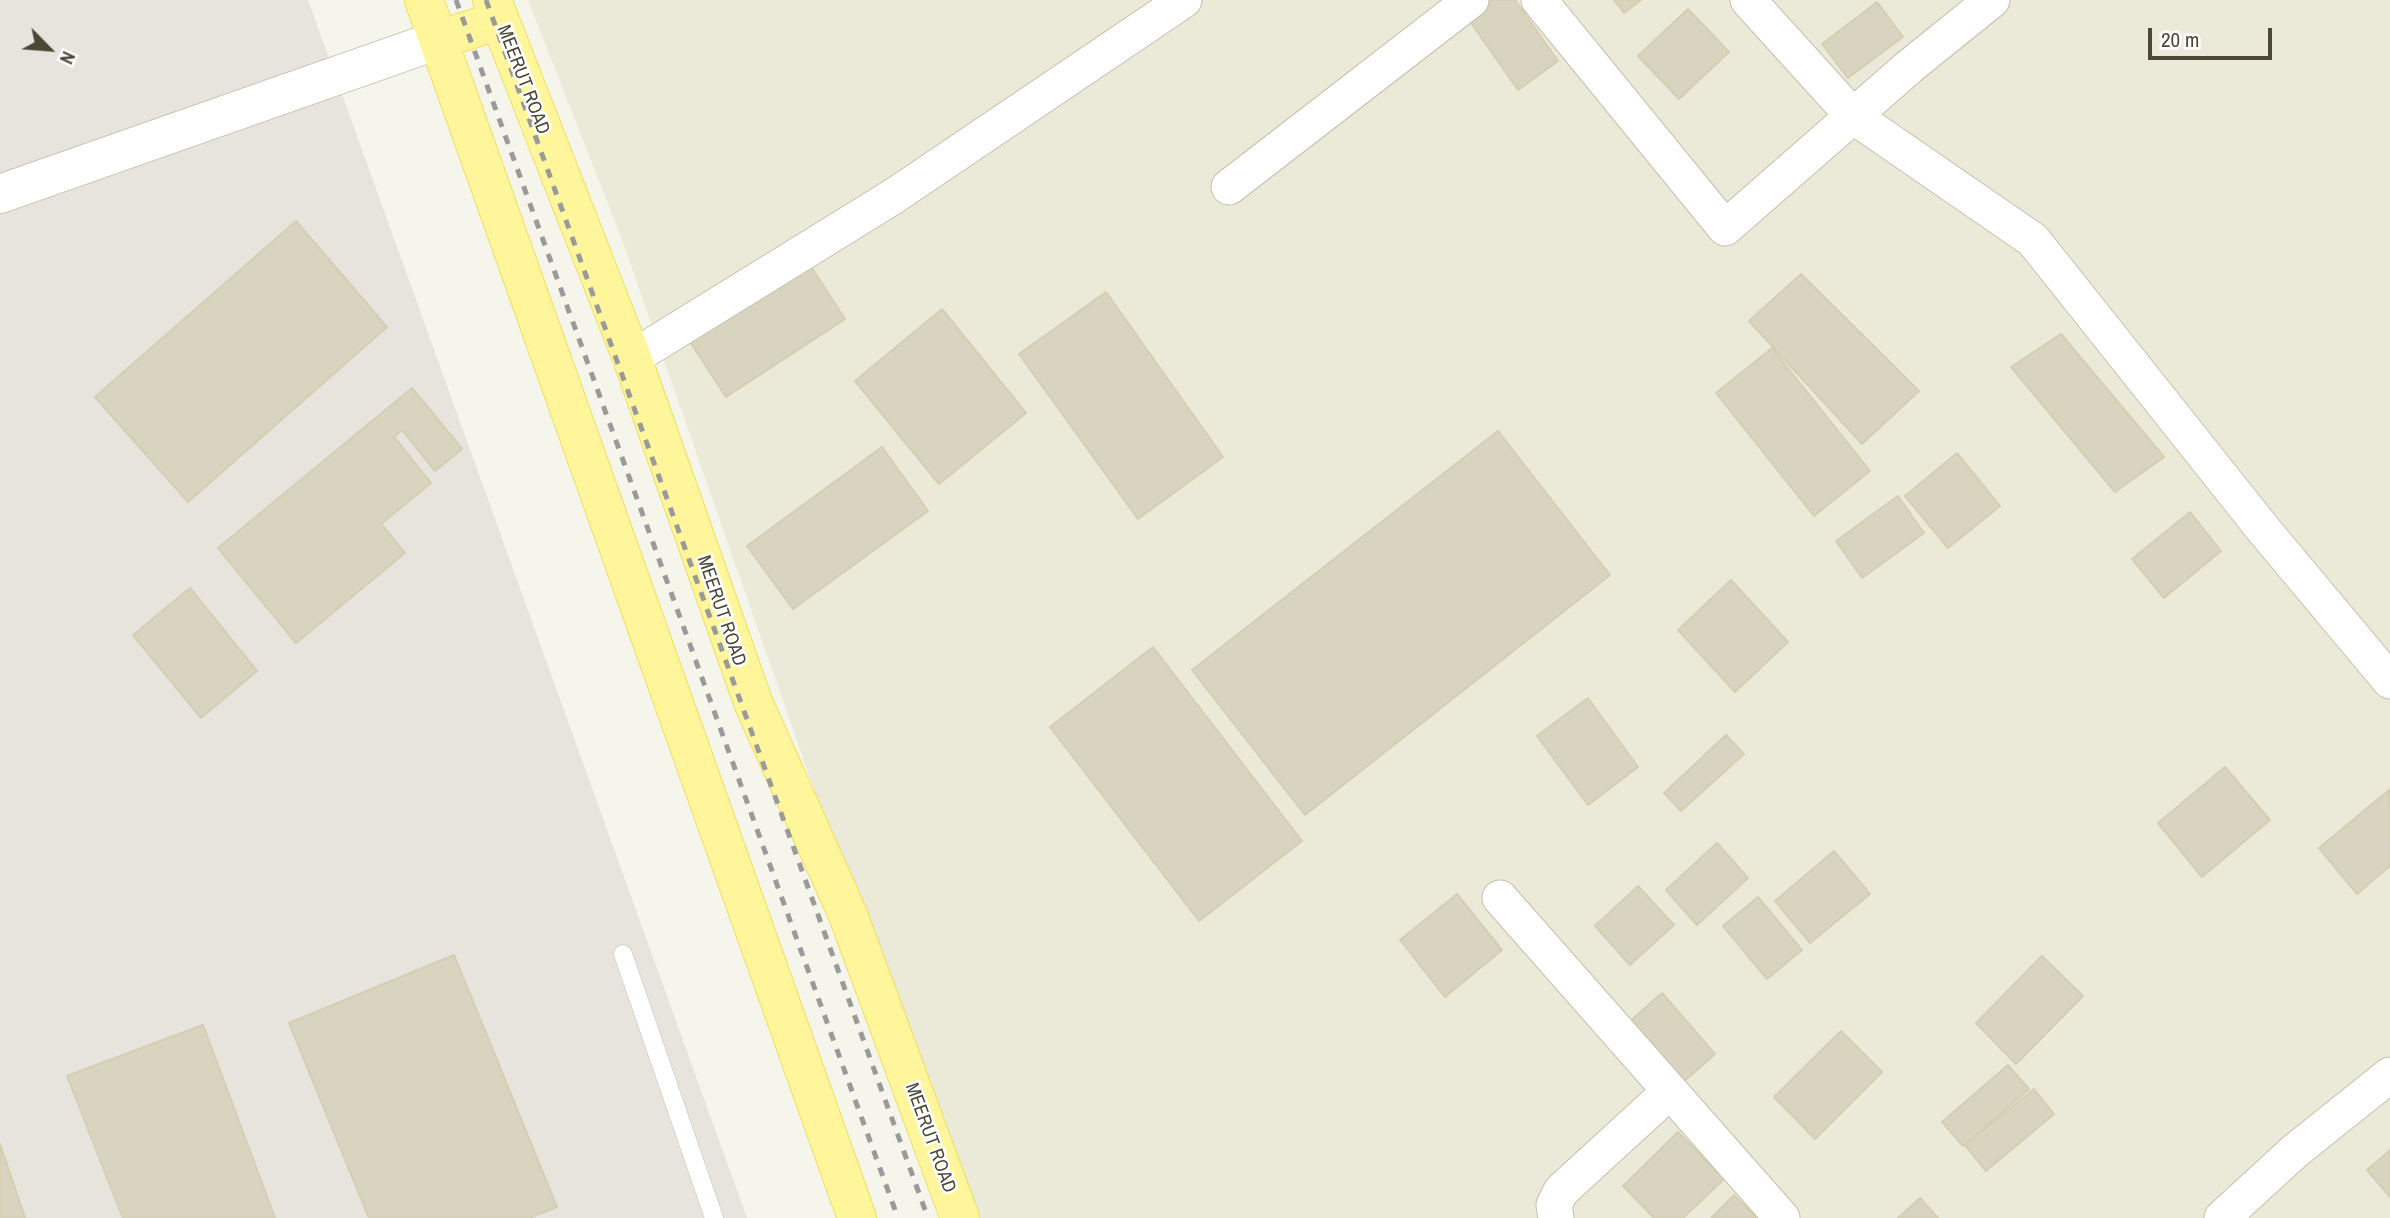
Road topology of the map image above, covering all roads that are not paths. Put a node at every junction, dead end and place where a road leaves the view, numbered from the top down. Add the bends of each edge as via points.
1 (424, 0) edge
2 (1184, 0) edge
3 (1471, 0) edge
4 (1538, 0) edge
5 (1748, 0) edge
6 (1992, 0) edge
7 (496, 10) edge
8 (438, 40) junction
9 (1853, 116) junction
10 (1229, 187) dead end
11 (0, 194) edge
12 (632, 358) junction
13 (2390, 681) edge
14 (1500, 898) dead end
15 (623, 954) dead end
16 (2390, 1075) edge
17 (1669, 1092) junction
18 (714, 1218) edge
19 (857, 1218) edge
20 (960, 1218) edge
21 (1556, 1218) edge
22 (1782, 1218) edge
23 (2222, 1218) edge

1 - 8 main road
2 - 12 street via 894,195
3 - 10 street
4 - 9 street via 1725,228
5 - 9 street
6 - 9 street
7 - 8 main road
7 - 12 main road, MEERUT ROAD
8 - 11 street
8 - 19 main road
9 - 13 street via 2033,240
12 - 20 main road, MEERUT ROAD via 752,702 848,915
14 - 17 street
15 - 18 lane
16 - 23 street via 2295,1151
17 - 21 street via 1561,1191 1554,1205
17 - 22 street

